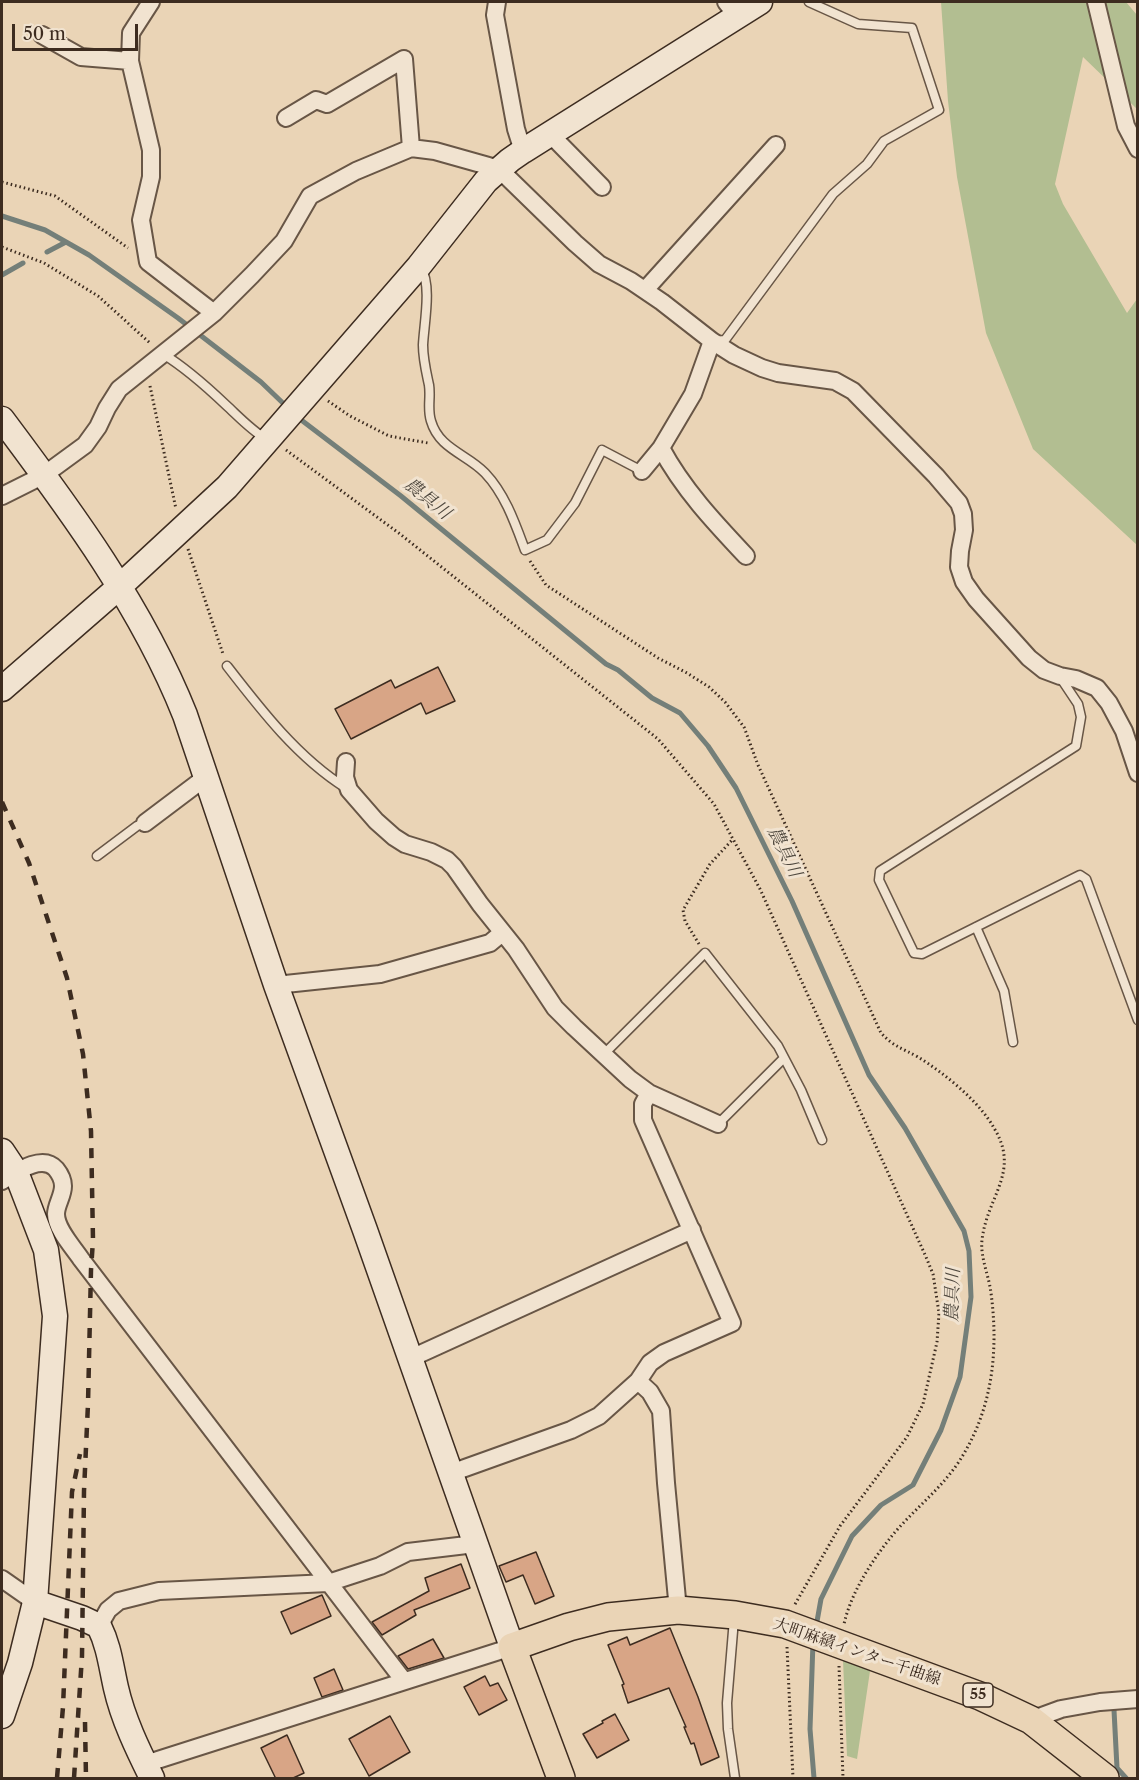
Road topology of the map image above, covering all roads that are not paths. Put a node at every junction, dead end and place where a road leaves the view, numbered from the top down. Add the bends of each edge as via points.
1 (151, 2) edge
2 (497, 2) edge
3 (760, 2) edge
4 (809, 2) edge
5 (1096, 2) edge
6 (731, 9) edge
7 (42, 35) dead end
8 (130, 61) junction
9 (286, 118) dead end
10 (550, 134) junction
11 (776, 145) dead end
12 (411, 148) junction
13 (1137, 149) edge
14 (524, 151) junction
15 (499, 170) junction
16 (602, 187) dead end
17 (419, 266) junction
18 (645, 290) junction
19 (210, 316) junction
20 (712, 341) junction
21 (166, 351) junction
22 (2, 419) edge
23 (271, 438) junction
24 (661, 448) junction
25 (642, 471) joint
26 (44, 475) junction
27 (2, 496) edge
28 (746, 556) dead end
29 (118, 588) junction
30 (227, 666) dead end
31 (1060, 676) junction
32 (4, 684) edge
33 (346, 762) dead end
34 (1137, 774) edge
35 (206, 777) junction
36 (349, 790) junction
37 (145, 823) joint
38 (97, 856) dead end
39 (976, 927) junction
40 (502, 933) junction
41 (276, 985) junction
42 (1137, 1020) edge
43 (1012, 1042) dead end
44 (604, 1054) junction
45 (784, 1058) junction
46 (649, 1093) junction
47 (718, 1124) joint
48 (822, 1140) dead end
49 (2, 1150) edge
50 (9, 1177) edge
51 (692, 1230) junction
52 (409, 1359) junction
53 (638, 1381) junction
54 (451, 1473) junction
55 (475, 1544) junction
56 (2, 1579) edge
57 (328, 1583) junction
58 (35, 1602) junction
59 (678, 1610) junction
60 (735, 1615) junction
61 (99, 1626) junction
62 (512, 1647) junction
63 (404, 1680) junction
64 (1137, 1699) edge
65 (2, 1716) edge
66 (1031, 1720) junction
67 (148, 1771) edge
68 (561, 1779) edge
69 (735, 1779) edge
70 (1105, 1779) edge

1 - 8 street via 131,33
2 - 14 street via 495,15 516,129
3 - 6 street
4 - 20 lane via 858,24 912,28 939,110 884,141 867,164 833,194 725,340
5 - 13 street via 1126,126
6 - 10 street
7 - 8 street via 81,57
8 - 19 street via 151,150 151,177 141,220 148,262
9 - 12 street via 316,100 327,104 404,59
10 - 14 street
10 - 16 street
11 - 18 street
12 - 15 street
12 - 19 street via 310,196 284,241
14 - 15 street
15 - 17 street
15 - 18 street via 599,264
17 - 23 street
17 - 25 lane via 426,279 424,370 434,430 448,447 485,473 509,510 525,550 552,535 575,503 602,450
18 - 20 street
19 - 21 street
20 - 24 street via 693,394
20 - 31 street via 762,368 836,381 853,391 959,503 964,530 959,567 976,599 1029,658
21 - 23 lane via 255,432
21 - 26 street via 119,389 85,445
22 - 26 street
23 - 29 street via 227,487
24 - 25 street
24 - 28 street via 693,498
26 - 27 street
26 - 29 street
29 - 32 street
29 - 35 street via 173,686
30 - 36 lane via 278,728
31 - 34 street via 1097,688 1109,703 1124,731
31 - 39 lane via 1078,704 1081,717 1076,746 880,871 879,880 914,953 922,954
33 - 36 street
35 - 37 street
35 - 41 street
36 - 40 street via 394,837 447,860
37 - 38 lane
39 - 42 lane via 1080,876 1086,879
39 - 43 lane via 1004,991
40 - 41 street via 490,943 380,974
40 - 44 street via 555,1008
41 - 52 street
44 - 45 lane via 705,953
44 - 46 street
45 - 47 lane
45 - 48 lane
46 - 47 street
46 - 51 street via 643,1104 643,1120
49 - 50 street
50 - 57 street via 42,1163 57,1170 63,1186 56,1213 60,1227
50 - 58 street via 46,1250 54,1316
51 - 52 street
51 - 53 street via 732,1323 664,1353 650,1363
52 - 54 street
53 - 54 street via 599,1416 571,1430
53 - 59 street via 661,1411
54 - 55 street
55 - 57 street via 408,1552
55 - 62 street
56 - 58 street
57 - 61 street via 159,1591 119,1601
57 - 63 street
58 - 61 street
58 - 65 street
59 - 60 main road, 大町麻績インター千曲線 / 55
59 - 62 main road, 大町麻績インター千曲線 / 55 via 608,1617
60 - 66 main road, 大町麻績インター千曲線 / 55 via 791,1623 980,1696
60 - 69 lane via 727,1703
61 - 67 street via 124,1713
62 - 63 street
62 - 68 main road
63 - 67 street
64 - 66 street via 1061,1709
66 - 70 main road, 大町麻績インター千曲線 / 55

